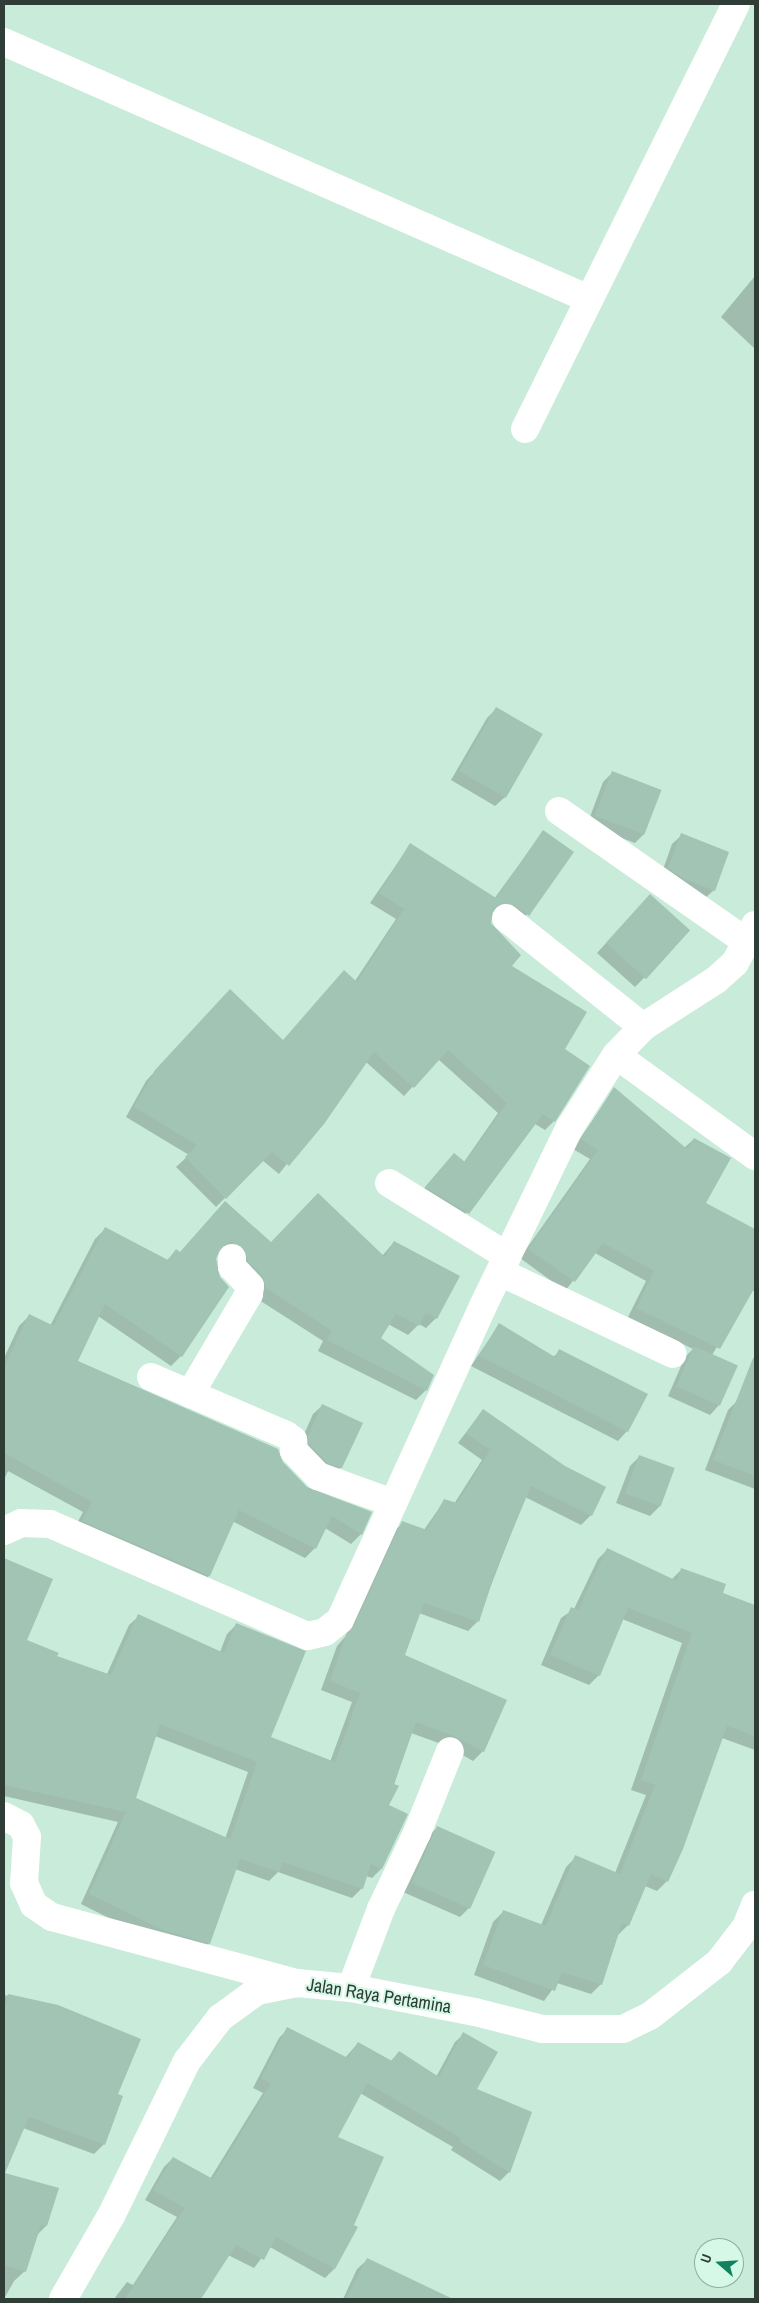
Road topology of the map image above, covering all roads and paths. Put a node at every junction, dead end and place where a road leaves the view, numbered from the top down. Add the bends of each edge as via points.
1 (736, 4) edge
2 (4, 42) edge
3 (589, 300) junction
4 (525, 429) dead end
5 (559, 811) dead end
6 (506, 918) dead end
7 (751, 934) edge
8 (643, 1027) junction
9 (616, 1055) junction
10 (755, 1156) edge
11 (389, 1183) dead end
12 (232, 1258) dead end
13 (504, 1264) junction
14 (673, 1354) dead end
15 (151, 1377) dead end
16 (190, 1394) junction
17 (393, 1503) junction
18 (4, 1531) edge
19 (450, 1751) dead end
20 (4, 1816) edge
21 (752, 1921) edge
22 (297, 1983) junction
23 (351, 1988) junction
24 (63, 2299) edge

1 - 3 street
2 - 3 street
3 - 4 street
5 - 7 street
6 - 8 street
7 - 8 street via 735,963 716,980
8 - 9 street
9 - 10 street
9 - 13 street via 570,1127
11 - 13 street
12 - 16 street via 232,1266 250,1286 249,1294
13 - 14 street
13 - 17 street
15 - 16 street
16 - 17 street via 286,1435 293,1440 294,1452 318,1476
17 - 18 street via 340,1620 325,1632 308,1636 50,1524 21,1523
19 - 23 street via 417,1833 381,1908
20 - 22 street via 21,1825 27,1837 24,1883 34,1905 52,1918
21 - 23 street, Jalan Raya Pertamina via 719,1962 650,2016 622,2029 542,2029 475,2012
22 - 23 street, Jalan Raya Pertamina
22 - 24 street, Jalan Raya Pertamina via 257,1991 220,2018 187,2062 111,2216

